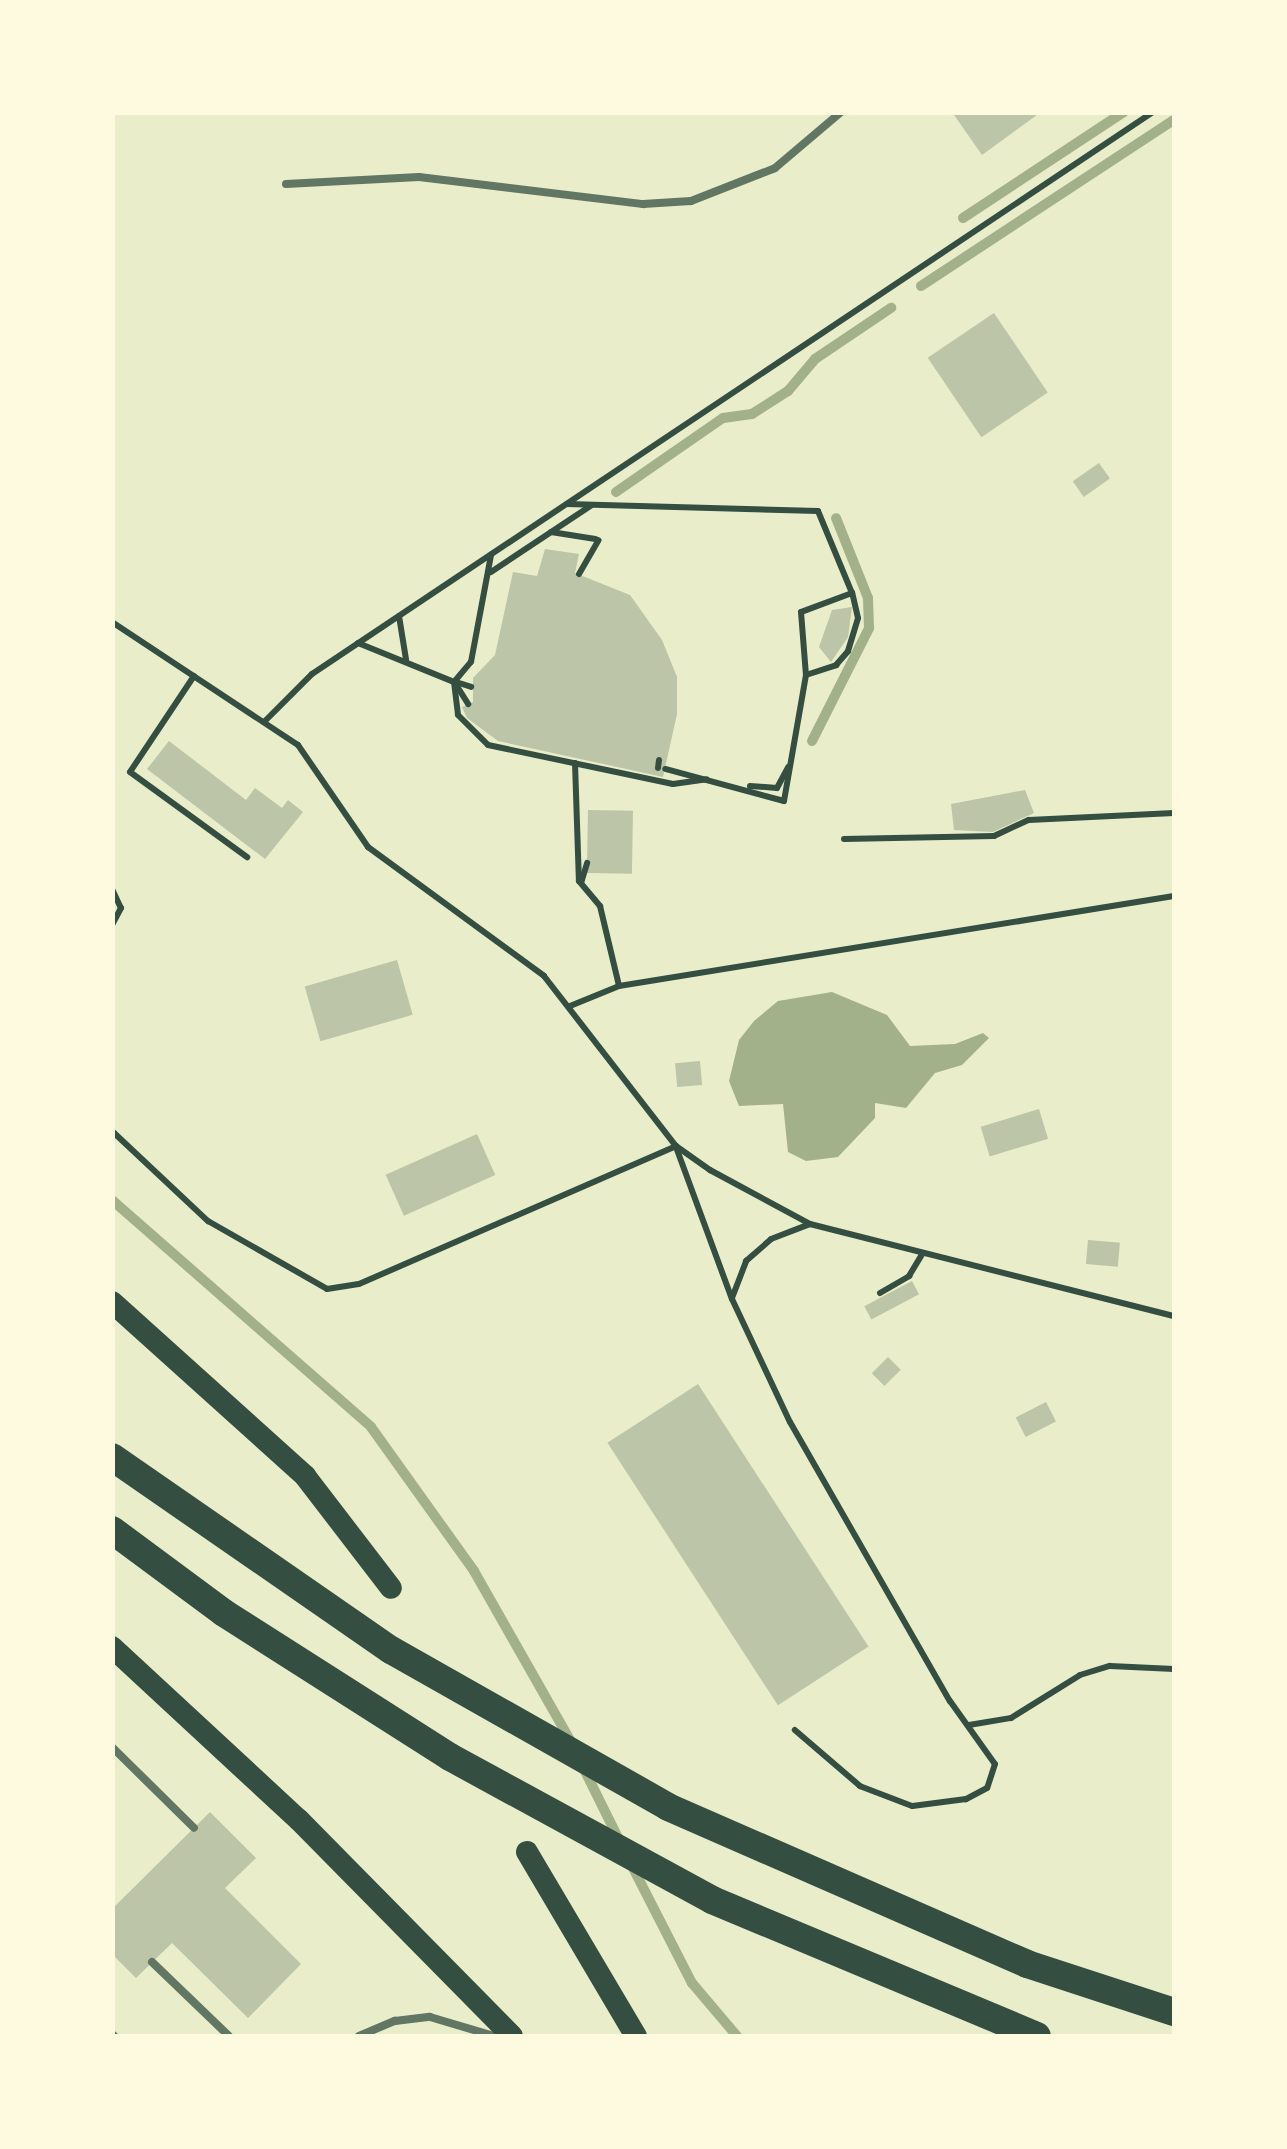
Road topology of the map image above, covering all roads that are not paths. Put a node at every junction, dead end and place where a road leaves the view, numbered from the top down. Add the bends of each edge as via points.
1 (841, 112) edge
2 (286, 184) dead end
3 (112, 1302) edge
4 (112, 1441) edge
5 (112, 1457) edge
6 (164, 1494) junction
7 (112, 1530) edge
8 (391, 1588) dead end
9 (112, 1648) edge
10 (112, 1748) edge
11 (194, 1828) dead end
12 (527, 1852) dead end
13 (152, 1962) dead end
14 (1174, 2012) edge
15 (229, 2036) edge
16 (359, 2036) edge
17 (494, 2036) edge
18 (512, 2036) edge
19 (636, 2036) edge
20 (1037, 2036) edge

1 - 2 lane via 774,168 691,201 643,204 419,177
3 - 8 main road via 305,1476
4 - 6 highway
5 - 6 highway
6 - 14 highway via 390,1650 668,1807 1027,1964
7 - 20 highway via 224,1613 450,1757 712,1900
9 - 18 main road via 299,1820
10 - 11 lane
12 - 19 main road
13 - 15 lane
16 - 17 lane via 430,2017

